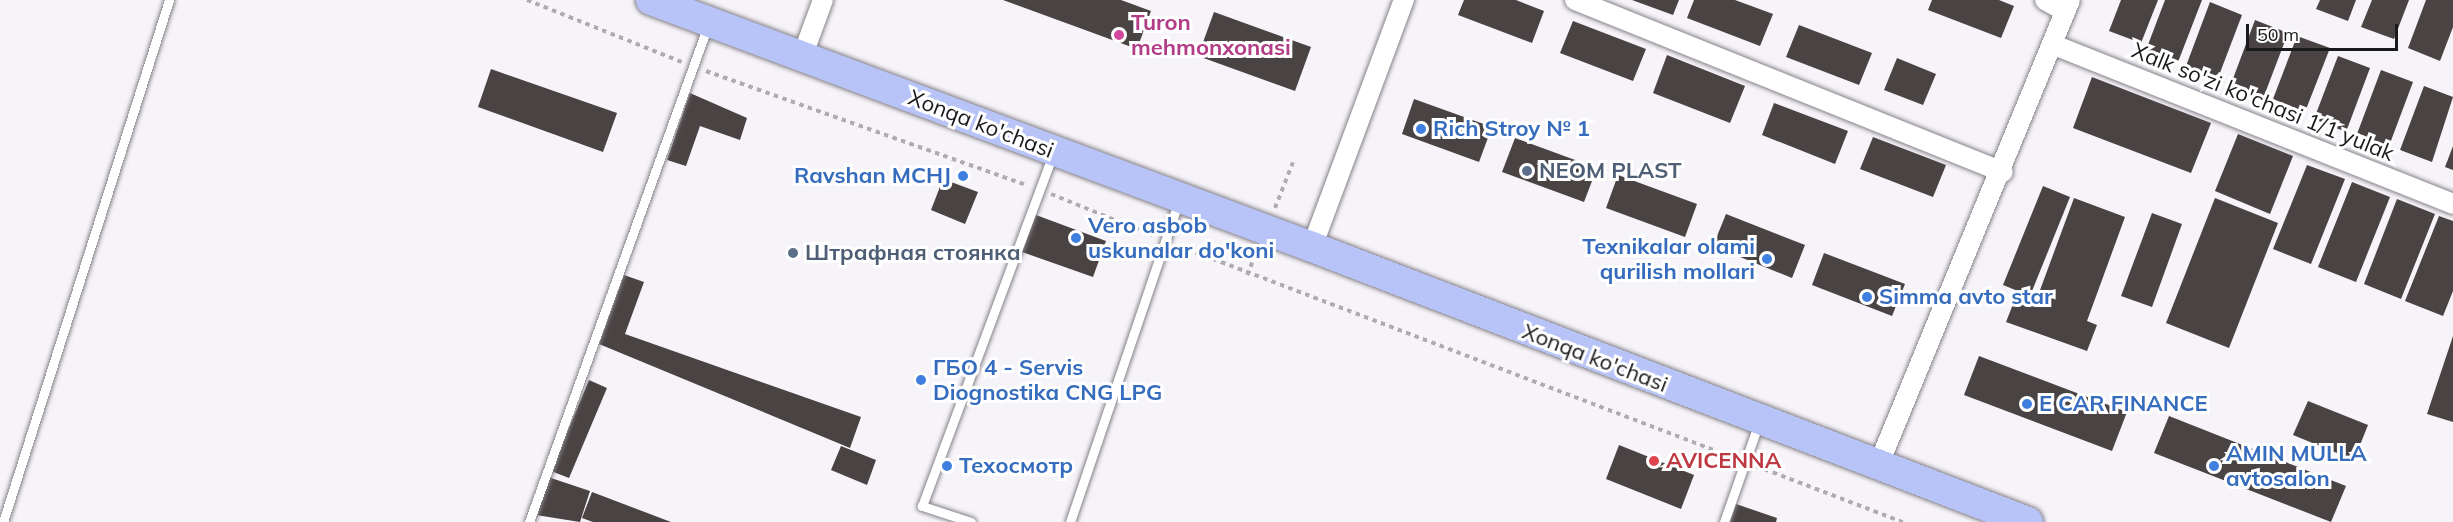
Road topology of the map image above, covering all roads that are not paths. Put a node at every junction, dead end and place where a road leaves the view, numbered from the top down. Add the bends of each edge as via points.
1 (169, 0) edge
2 (651, 0) edge
3 (823, 0) edge
4 (1404, 0) edge
5 (1575, 0) edge
6 (2045, 0) edge
7 (2067, 6) edge
8 (708, 22) junction
9 (2054, 45) junction
10 (802, 57) junction
11 (1053, 151) junction
12 (2003, 172) junction
13 (1180, 198) junction
14 (2453, 204) edge
15 (1312, 247) junction
16 (1759, 422) junction
17 (1878, 466) junction
18 (3, 522) edge
19 (529, 522) edge
20 (971, 522) edge
21 (1070, 522) edge
22 (1724, 522) edge
23 (2028, 522) edge

1 - 18 lane
2 - 8 main road, Xonqa ko'chasi
3 - 10 street
4 - 15 street
5 - 12 street
6 - 7 street
7 - 9 street
8 - 10 main road, Xonqa ko'chasi
8 - 19 lane
9 - 12 street
9 - 14 street, Xalk so'zi ko'chasi 1/1 yulak
10 - 11 main road, Xonqa ko'chasi
11 - 13 main road, Xonqa ko'chasi
11 - 20 lane via 922,506
12 - 17 street
13 - 15 main road, Xonqa ko'chasi
13 - 21 lane
15 - 16 main road, Xonqa ko'chasi
16 - 17 main road, Xonqa ko'chasi
16 - 22 lane
17 - 23 main road, Xonqa ko'chasi

